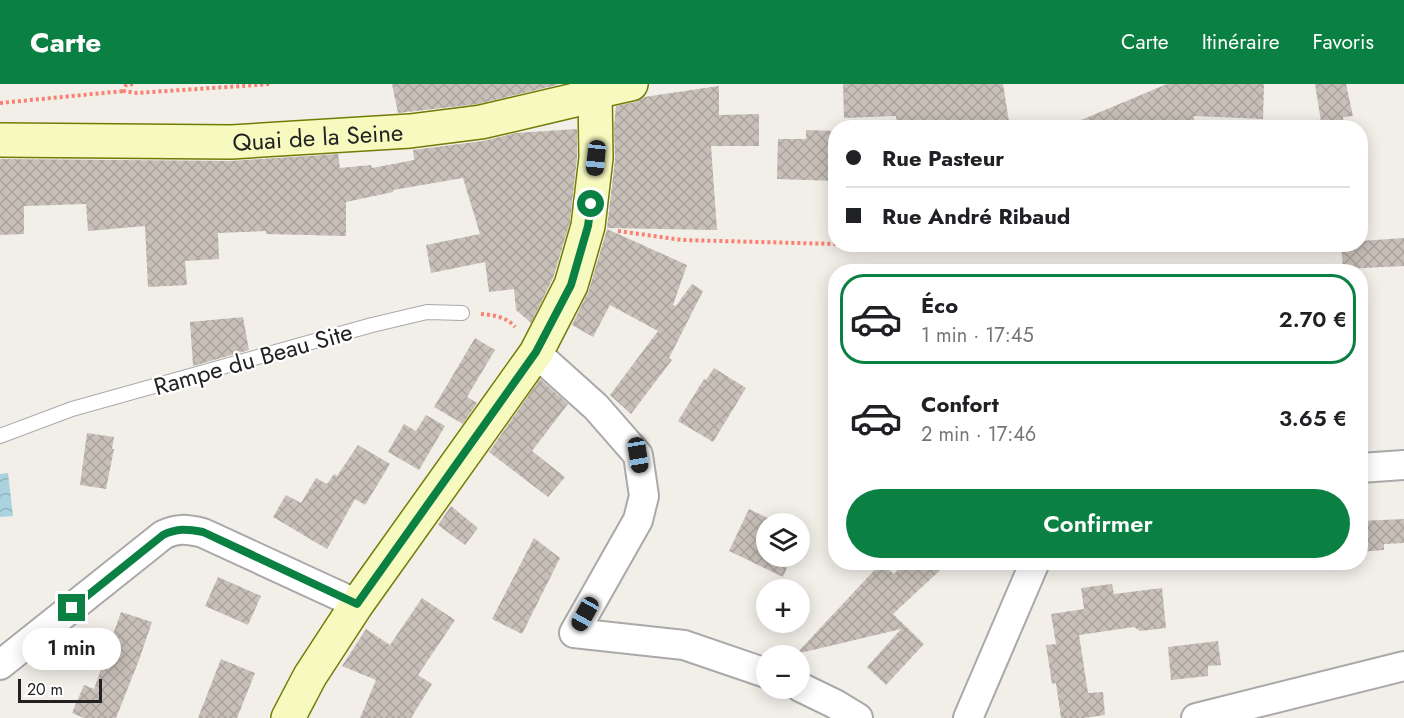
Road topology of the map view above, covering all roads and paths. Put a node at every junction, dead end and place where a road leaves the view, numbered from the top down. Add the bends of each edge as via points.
1 (133, 84) edge
2 (271, 84) edge
3 (631, 84) edge
4 (124, 91) junction
5 (595, 92) junction
6 (0, 103) edge
7 (0, 140) edge
8 (588, 226) junction
9 (828, 244) edge
10 (462, 313) joint
11 (510, 321) dead end
12 (536, 352) junction
13 (0, 436) edge
14 (1404, 465) edge
15 (1368, 467) edge
16 (1032, 570) edge
17 (357, 604) junction
18 (0, 665) edge
19 (1404, 666) edge
20 (756, 670) edge
21 (810, 692) edge
22 (288, 718) edge
23 (858, 718) edge
24 (968, 718) edge
25 (1196, 718) edge

1 - 4 path via 126,85
2 - 4 path
3 - 5 street, Quai de la Seine
4 - 6 path
5 - 7 street, Quai de la Seine via 481,122 410,132 231,142
5 - 8 street via 596,158
8 - 9 path via 682,240
8 - 12 street via 571,285
10 - 11 path
10 - 13 lane, Rampe du Beau Site via 427,312 372,325 72,409
12 - 17 street
12 - 20 street via 596,407 638,455 644,496 638,520 574,633 684,645
14 - 15 street
16 - 24 street
17 - 18 street via 203,532 174,530
17 - 22 street
19 - 25 street
21 - 23 street

